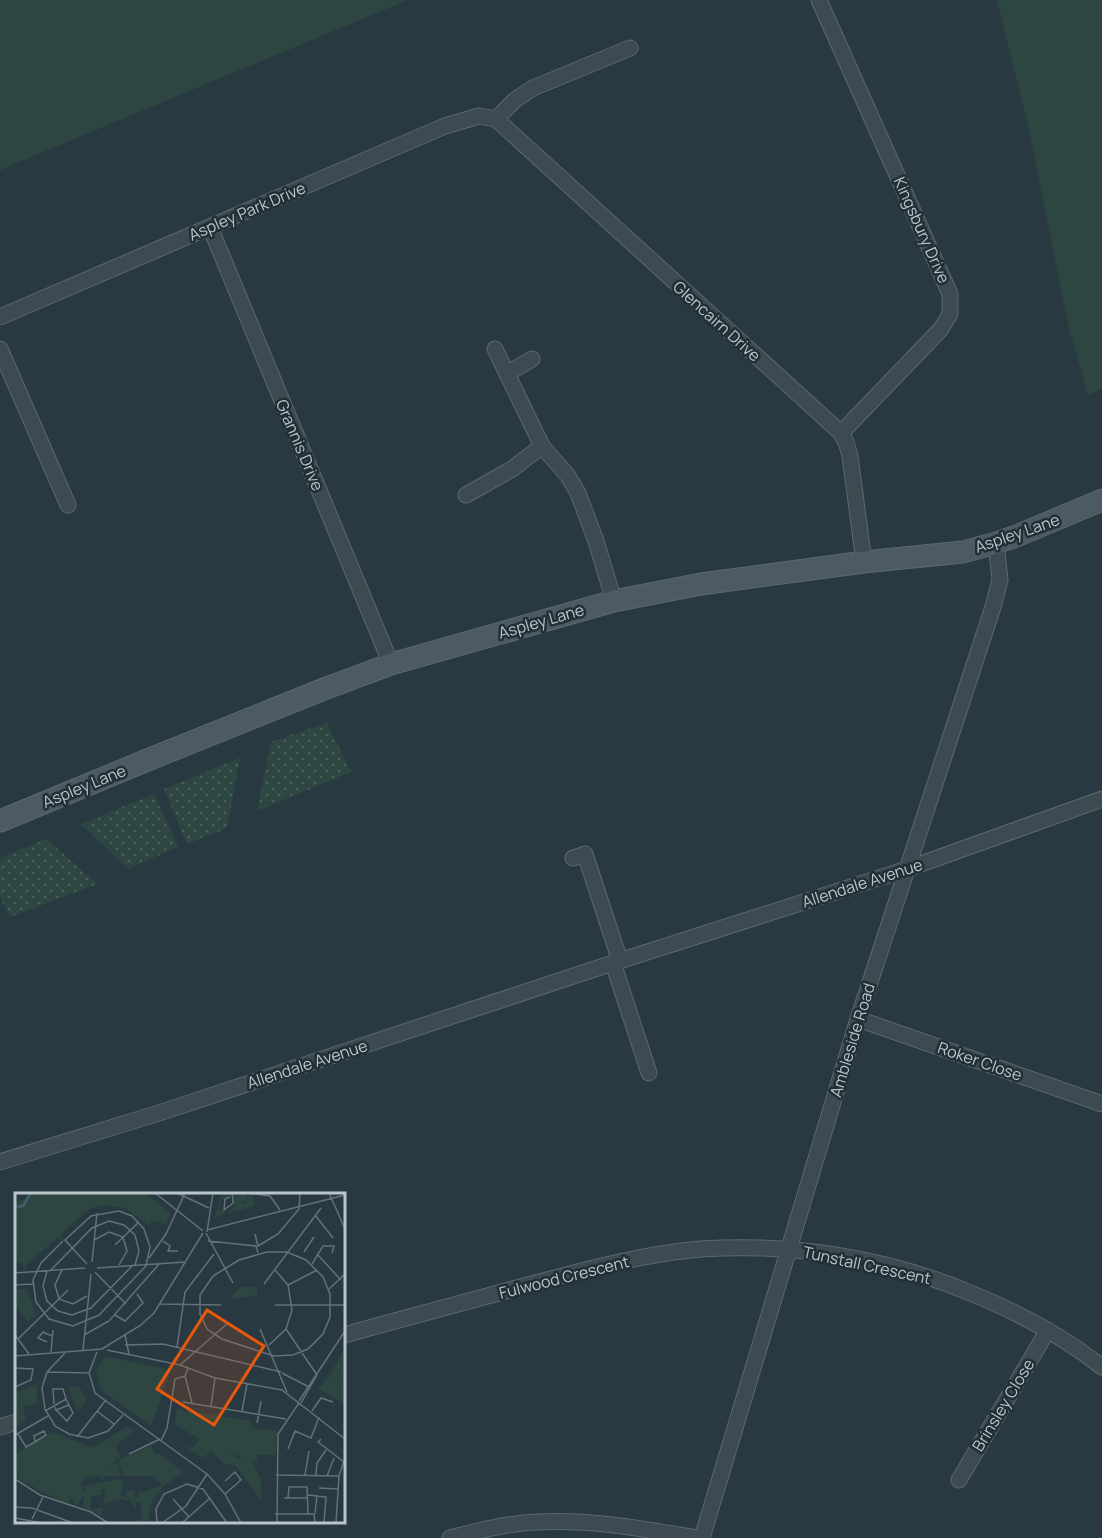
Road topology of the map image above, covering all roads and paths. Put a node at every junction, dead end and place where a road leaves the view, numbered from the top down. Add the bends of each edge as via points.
1 (819, 0) edge
2 (630, 48) dead end
3 (496, 119) junction
4 (210, 227) junction
5 (0, 316) edge
6 (0, 349) edge
7 (495, 349) dead end
8 (532, 358) dead end
9 (507, 373) junction
10 (841, 433) junction
11 (542, 446) junction
12 (466, 495) dead end
13 (1102, 500) edge
14 (68, 505) dead end
15 (996, 543) junction
16 (864, 562) junction
17 (614, 600) junction
18 (392, 664) junction
19 (1102, 799) edge
20 (0, 821) edge
21 (573, 858) dead end
22 (907, 869) junction
23 (617, 962) junction
24 (858, 1019) junction
25 (649, 1073) dead end
26 (1102, 1104) edge
27 (0, 1162) edge
28 (789, 1249) junction
29 (1048, 1330) junction
30 (345, 1335) edge
31 (1102, 1367) edge
32 (15, 1422) edge
33 (0, 1426) edge
34 (959, 1480) dead end
35 (450, 1538) edge
36 (700, 1538) edge

1 - 10 street, Kingsbury Drive via 950,294 950,314 941,329
2 - 3 street via 533,88 514,100
3 - 4 street, Aspley Park Drive via 479,116 445,126
3 - 10 street, Glencairn Drive
4 - 5 street, Aspley Park Drive
4 - 18 street, Grannis Drive
6 - 14 street
7 - 9 street
8 - 9 street
9 - 11 street
10 - 16 street, Glencairn Drive via 850,456
11 - 12 street via 512,469
11 - 17 street via 578,493
13 - 15 main road, Aspley Lane
15 - 16 main road, Aspley Lane via 963,552
15 - 22 street, Ambleside Road via 1000,580 993,607
16 - 17 main road, Aspley Lane
17 - 18 main road, Aspley Lane
18 - 20 main road, Aspley Lane
19 - 22 street, Allendale Avenue
21 - 23 street via 585,854
22 - 23 street, Allendale Avenue
22 - 24 street, Ambleside Road
23 - 25 street
23 - 27 street, Allendale Avenue
24 - 26 street, Roker Close
24 - 28 street, Ambleside Road
28 - 29 street, Tunstall Crescent via 826,1253 939,1280
28 - 30 street, Fulwood Crescent via 700,1249 643,1257
28 - 36 street, Ambleside Road
29 - 31 street, Tunstall Crescent
29 - 34 street, Brinsley Close
32 - 33 street
35 - 36 street via 535,1522 588,1522

